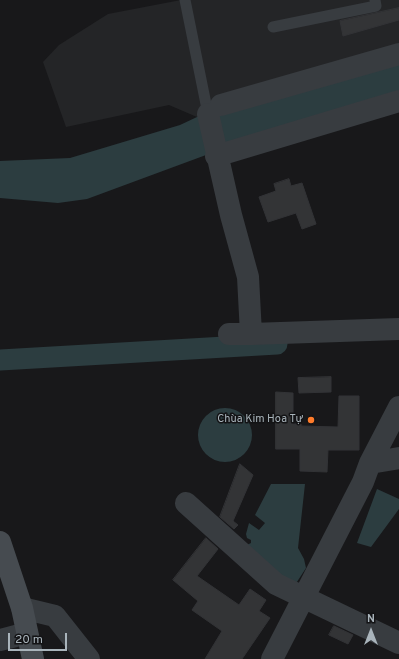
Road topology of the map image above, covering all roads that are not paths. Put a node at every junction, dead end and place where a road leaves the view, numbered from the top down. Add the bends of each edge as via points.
1 (185, 0) edge
2 (375, 0) edge
3 (272, 27) dead end
4 (399, 54) edge
5 (399, 101) edge
6 (214, 110) junction
7 (216, 154) junction
8 (399, 329) edge
9 (229, 334) dead end
10 (251, 334) junction
11 (399, 407) edge
12 (399, 458) edge
13 (370, 463) junction
14 (186, 503) dead end
15 (0, 542) edge
16 (303, 597) junction
17 (22, 608) junction
18 (28, 633) junction
19 (0, 640) edge
20 (399, 643) edge
21 (33, 659) edge
22 (90, 659) edge
23 (272, 659) edge

1 - 6 lane
2 - 3 lane via 376,6
4 - 6 street
5 - 7 street
6 - 7 street
7 - 10 street via 248,277
8 - 10 street
9 - 10 street
11 - 13 street
12 - 13 street
13 - 16 street via 363,482
14 - 16 street via 276,584
15 - 17 main road
16 - 20 street
16 - 23 street
17 - 18 main road
17 - 22 street via 55,616
18 - 19 street
18 - 21 main road

